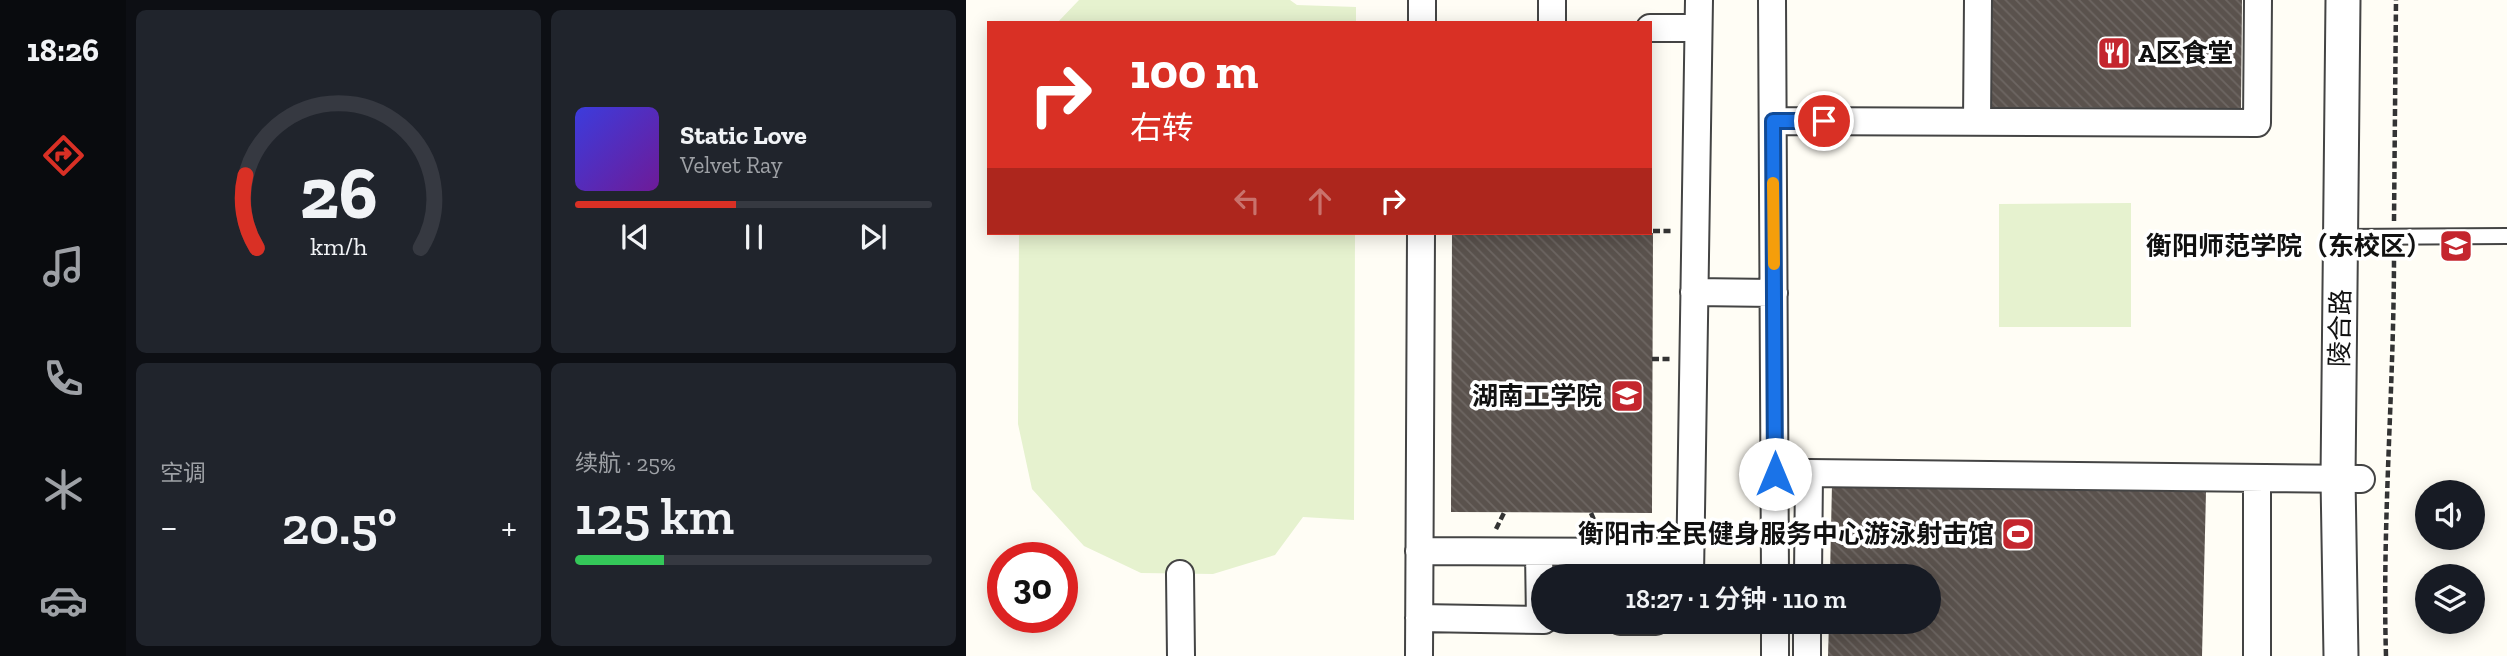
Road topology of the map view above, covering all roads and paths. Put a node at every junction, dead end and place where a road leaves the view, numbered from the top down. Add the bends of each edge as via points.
1 (1422, 0) edge
2 (1552, 0) edge
3 (1699, 0) edge
4 (1772, 0) edge
5 (1978, 0) edge
6 (2258, 0) edge
7 (2343, 0) edge
8 (2365, 0) edge
9 (2396, 0) edge
10 (1422, 21) edge
11 (1552, 21) edge
12 (1652, 28) edge
13 (1698, 28) junction
14 (1773, 121) junction
15 (1977, 122) junction
16 (1421, 235) edge
17 (2507, 236) edge
18 (2366, 238) junction
19 (1693, 292) junction
20 (1774, 293) junction
21 (1809, 473) junction
22 (1775, 474) junction
23 (2257, 478) junction
24 (2350, 479) junction
25 (1419, 551) junction
26 (1539, 552) junction
27 (1540, 564) edge
28 (1690, 564) edge
29 (1775, 564) edge
30 (1808, 564) edge
31 (1181, 574) dead end
32 (1419, 618) junction
33 (1531, 620) edge
34 (1775, 634) edge
35 (1807, 634) edge
36 (1181, 656) edge
37 (1419, 656) edge
38 (1775, 656) edge
39 (1807, 656) edge
40 (2257, 656) edge
41 (2341, 656) edge
42 (2364, 656) edge
43 (2386, 656) edge

1 - 10 street
2 - 11 street
3 - 13 street
4 - 14 street
5 - 15 street
6 - 15 street via 2257,122
7 - 18 street, 陵合路
8 - 18 street, 陵合路
9 - 18 path
12 - 13 street
13 - 19 street
14 - 15 street
14 - 20 street
16 - 25 street
17 - 18 lane
18 - 24 street, 陵合路
18 - 43 path via 2393,339
19 - 20 street
19 - 28 street
20 - 22 street
21 - 22 street
21 - 23 street
21 - 30 street
22 - 29 street
23 - 24 street
23 - 40 street
24 - 41 street, 陵合路
24 - 42 street, 陵合路
25 - 26 street
25 - 32 street
26 - 27 street
26 - 28 street
31 - 36 street
32 - 33 street
32 - 37 street
34 - 38 street
35 - 39 street

